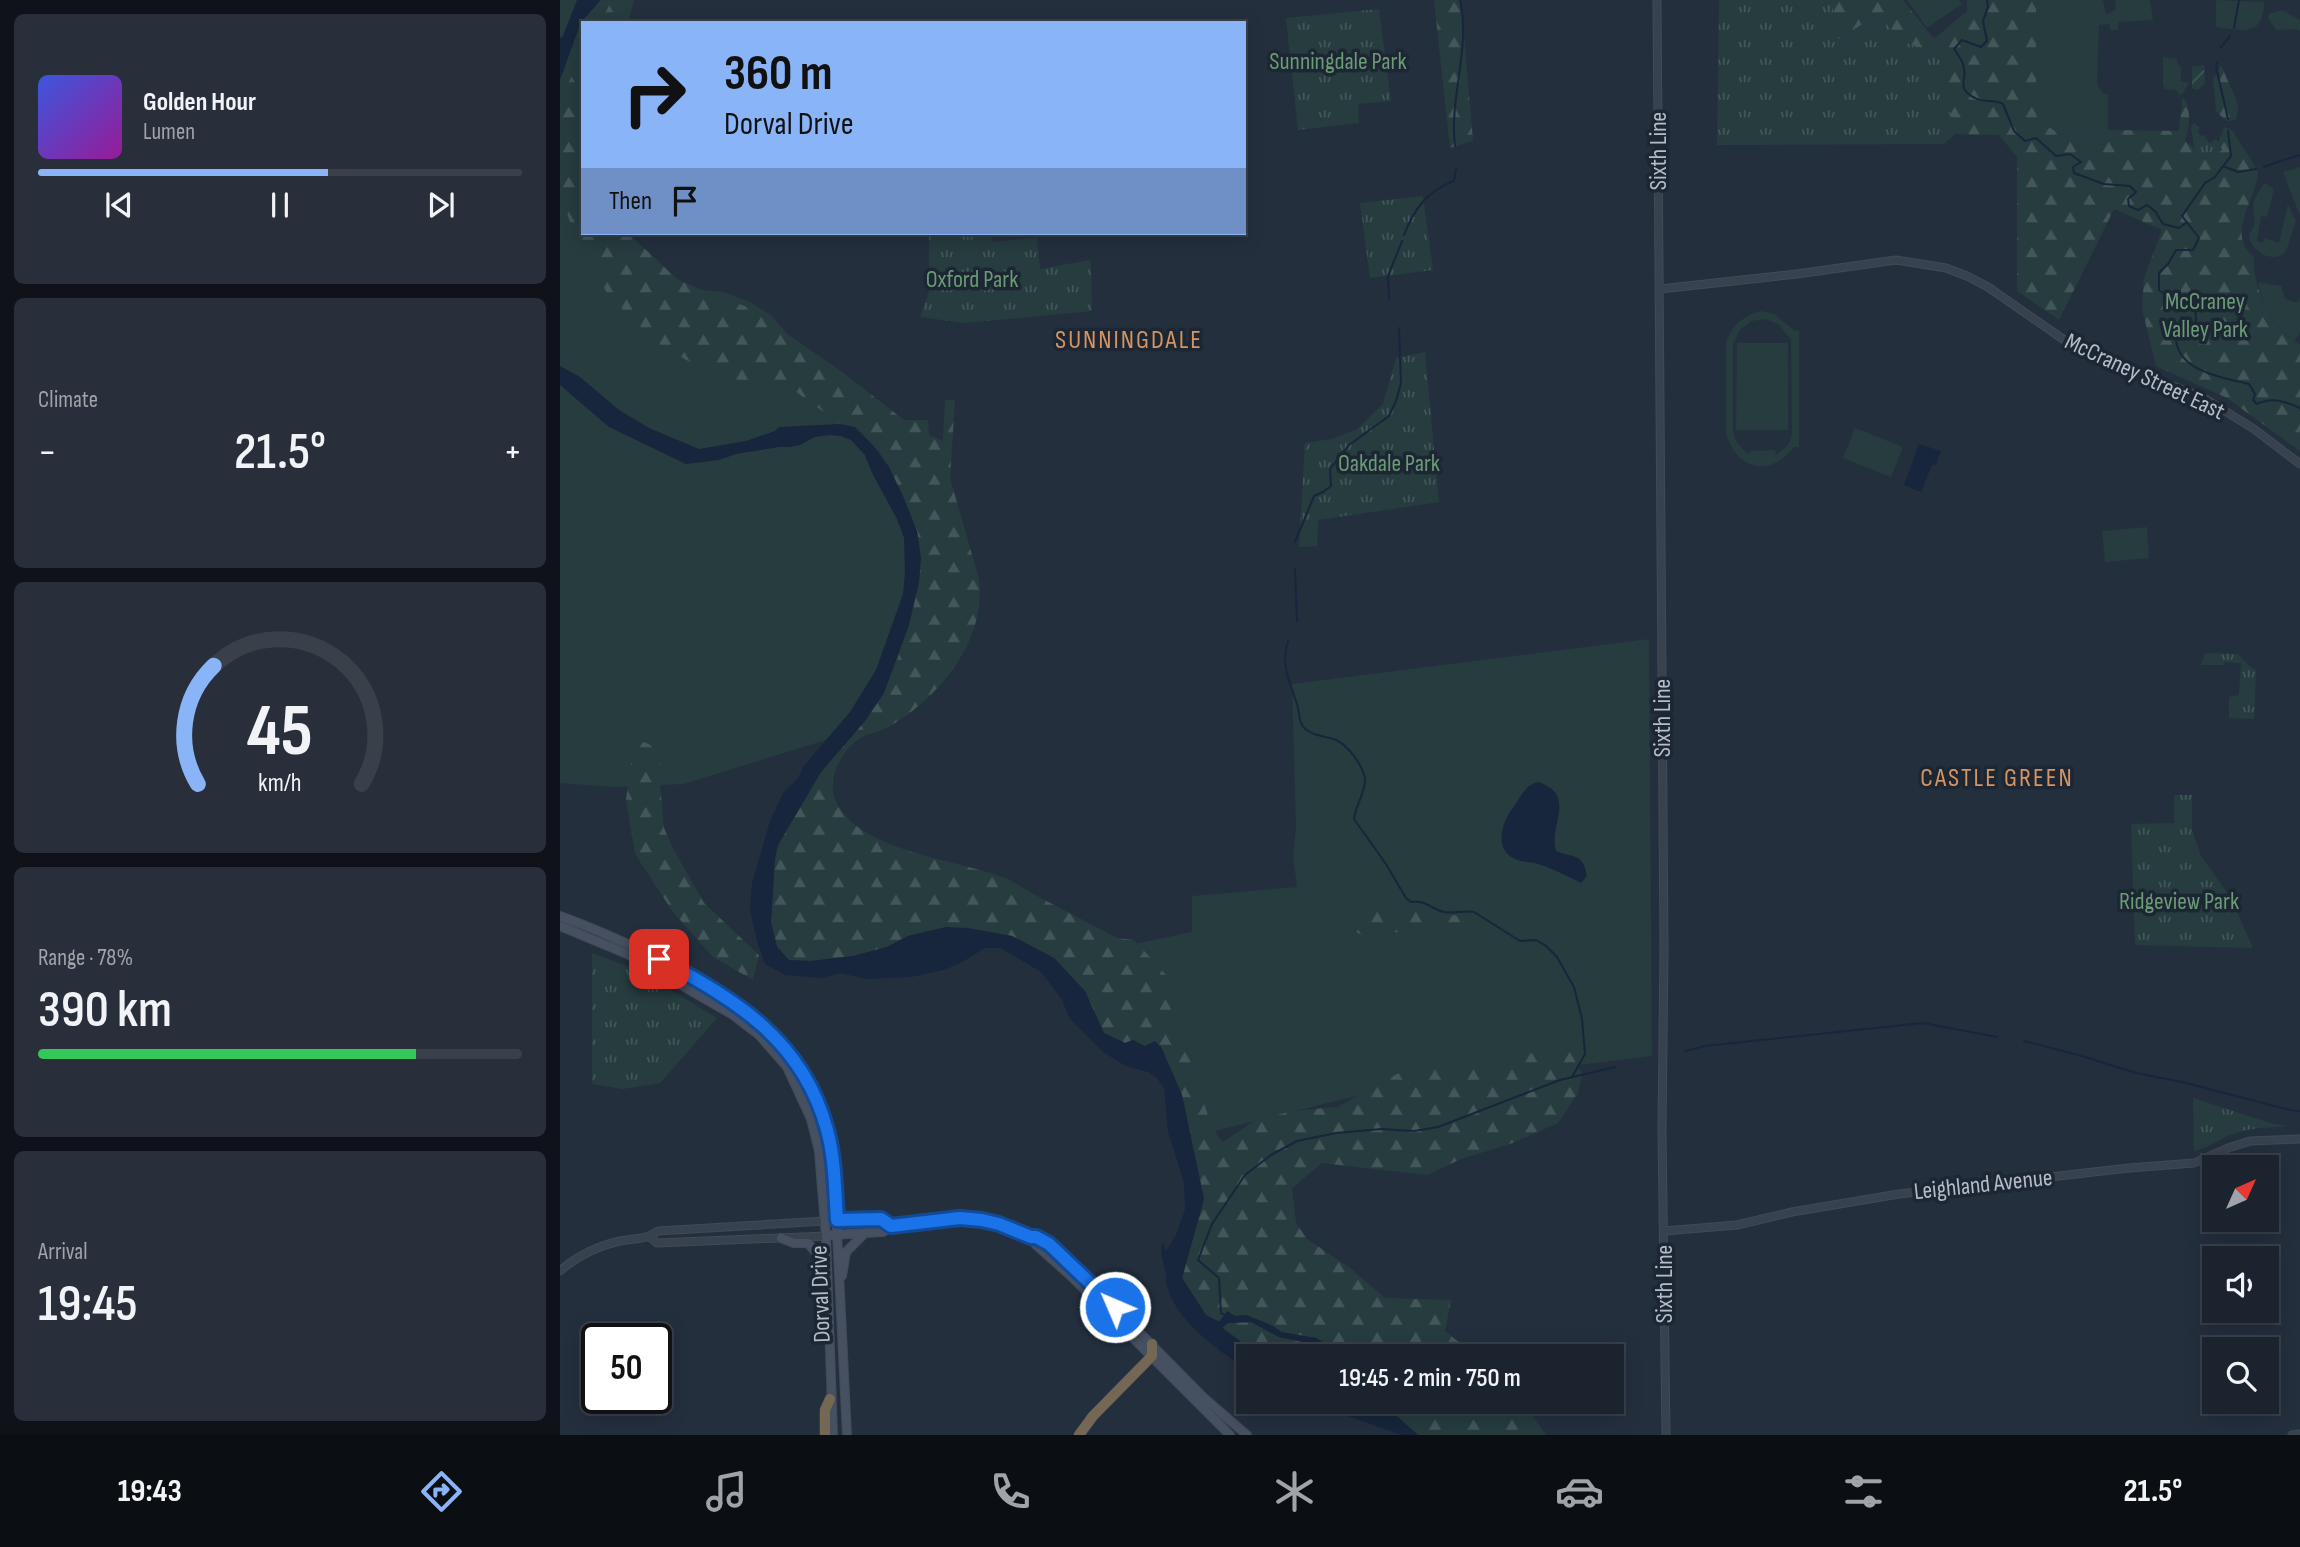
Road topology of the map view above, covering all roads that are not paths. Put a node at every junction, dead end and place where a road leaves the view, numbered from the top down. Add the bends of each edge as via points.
1 (1657, 0) edge
2 (1660, 289) junction
3 (2300, 464) edge
4 (560, 915) edge
5 (560, 926) edge
6 (2300, 1139) edge
7 (837, 1220) junction
8 (825, 1221) junction
9 (891, 1226) junction
10 (1664, 1231) junction
11 (864, 1234) junction
12 (838, 1235) junction
13 (826, 1236) junction
14 (650, 1237) junction
15 (1031, 1237) junction
16 (781, 1238) junction
17 (826, 1265) junction
18 (560, 1272) edge
19 (839, 1289) junction
20 (1152, 1343) junction
21 (1152, 1356) junction
22 (830, 1399) junction
23 (2300, 1434) edge
24 (825, 1435) edge
25 (833, 1435) edge
26 (847, 1435) edge
27 (1079, 1435) edge
28 (1230, 1435) edge
29 (1247, 1435) edge
30 (1666, 1435) edge
31 (2291, 1435) edge

1 - 2 street, Sixth Line
2 - 3 street, McCraney Street East via 1896,260 1946,268 1988,287 2070,344 2204,398
2 - 10 street, Sixth Line
4 - 7 main road, Dorval Drive via 626,941 676,968 744,1009 780,1042 800,1067 820,1107 831,1151
5 - 8 main road, Dorval Drive via 657,970 733,1015 773,1050 787,1067 817,1138
6 - 10 street, Leighland Avenue via 2250,1142 2194,1163 1899,1194 1737,1225
7 - 8 main road
7 - 9 main road via 881,1219
7 - 12 main road, Dorval Drive
8 - 13 main road, Dorval Drive
8 - 14 street via 657,1231
9 - 11 main road
9 - 15 main road via 960,1218 999,1224
10 - 30 street, Sixth Line
11 - 12 main road
11 - 19 main road via 846,1252
12 - 13 main road
12 - 19 main road, Dorval Drive
13 - 16 street
13 - 17 main road, Dorval Drive
14 - 16 street via 657,1243
14 - 18 street via 600,1247
15 - 20 main road via 1056,1249
15 - 21 main road
16 - 17 main road via 808,1243
17 - 22 main road, Dorval Drive
19 - 26 main road, Dorval Drive
20 - 21 highway
20 - 29 main road
21 - 27 highway
21 - 28 main road
22 - 24 highway
22 - 25 main road, Dorval Drive
23 - 31 street

